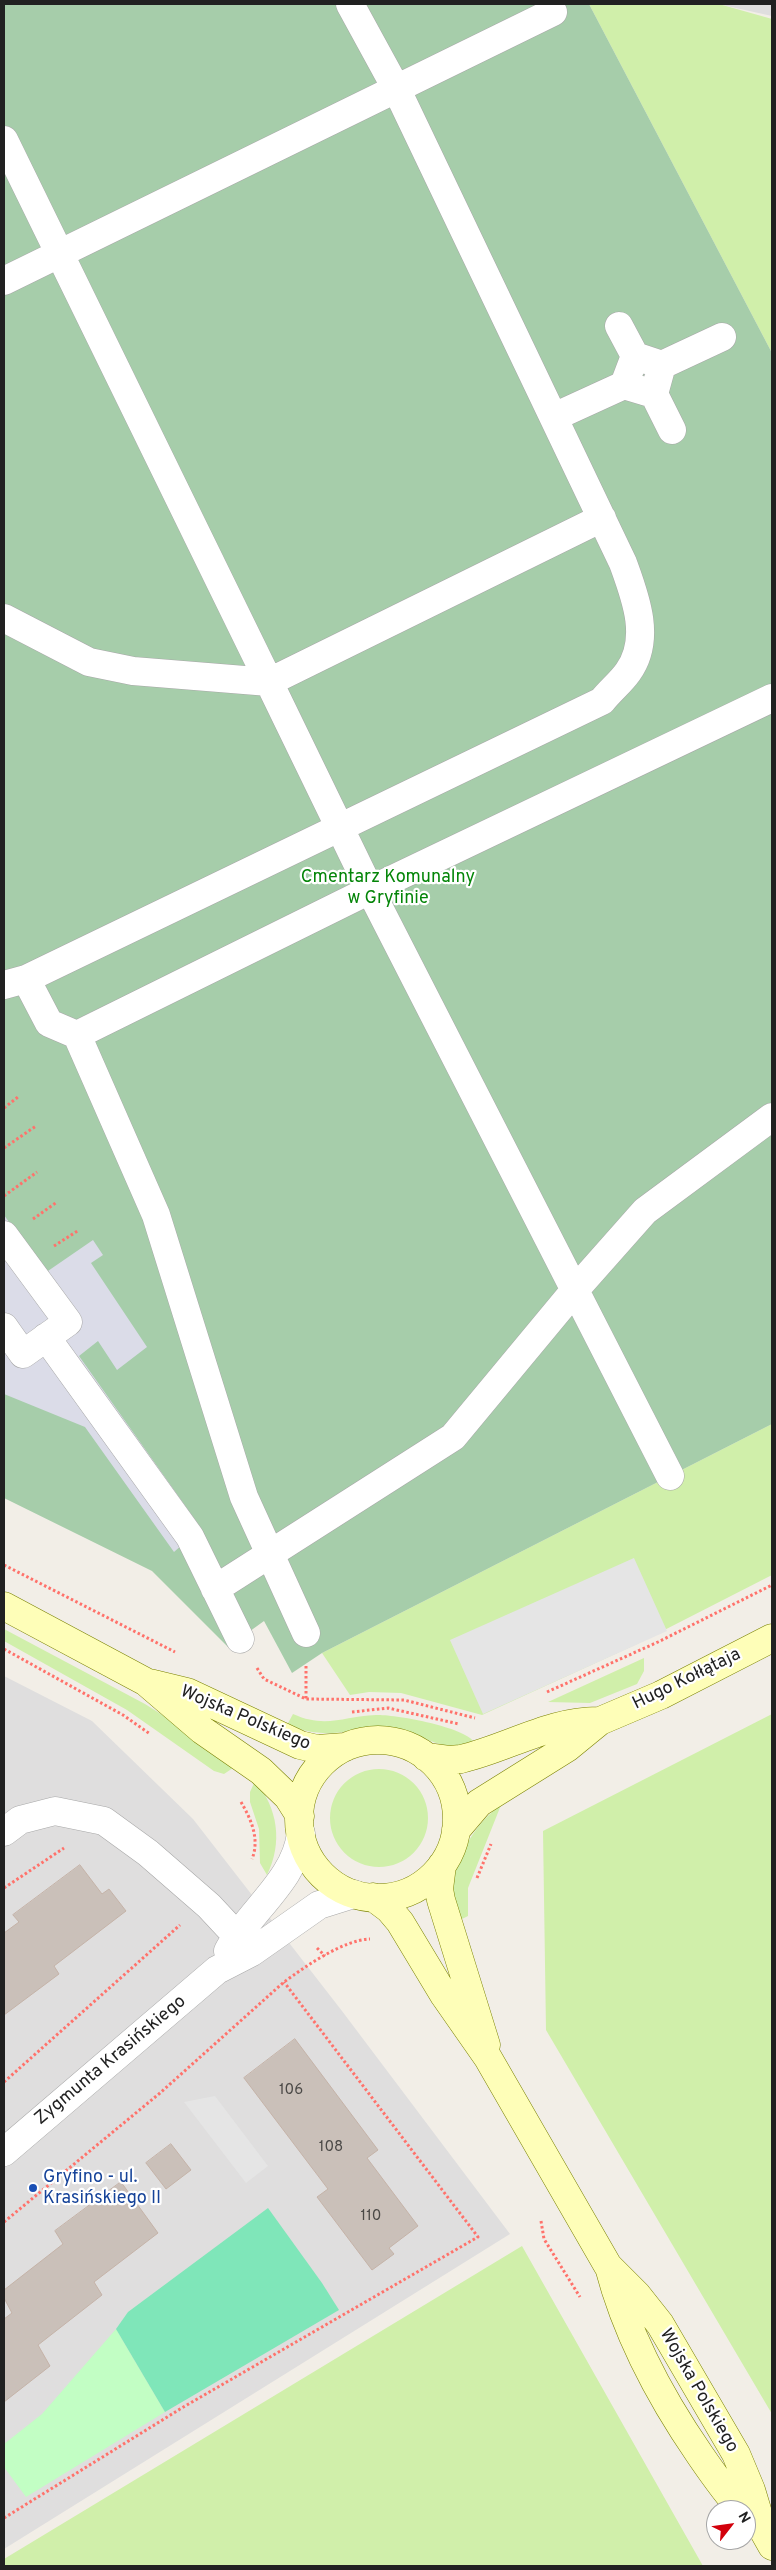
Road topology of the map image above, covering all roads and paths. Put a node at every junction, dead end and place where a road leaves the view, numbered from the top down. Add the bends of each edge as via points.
1 (350, 4) edge
2 (553, 12) dead end
3 (397, 90) junction
4 (4, 140) edge
5 (60, 254) junction
6 (4, 282) edge
7 (619, 326) dead end
8 (722, 337) dead end
9 (635, 356) junction
10 (662, 365) junction
11 (624, 385) junction
12 (654, 394) junction
13 (554, 417) junction
14 (672, 430) dead end
15 (602, 518) junction
16 (4, 618) edge
17 (269, 682) junction
18 (772, 698) edge
19 (338, 826) junction
20 (370, 890) junction
21 (15, 982) edge
22 (77, 1035) junction
23 (18, 1097) dead end
24 (4, 1108) edge
25 (772, 1117) edge
26 (36, 1126) dead end
27 (4, 1148) edge
28 (37, 1172) dead end
29 (4, 1196) edge
30 (4, 1235) edge
31 (575, 1290) junction
32 (4, 1327) edge
33 (46, 1337) junction
34 (670, 1476) dead end
35 (270, 1553) junction
36 (4, 1565) edge
37 (772, 1585) edge
38 (215, 1589) junction
39 (4, 1606) edge
40 (306, 1633) dead end
41 (772, 1638) edge
42 (240, 1639) dead end
43 (181, 1655) dead end
44 (264, 1680) dead end
45 (146, 1682) junction
46 (545, 1693) dead end
47 (347, 1713) dead end
48 (484, 1720) dead end
49 (600, 1720) junction
50 (345, 1748) junction
51 (484, 1752) junction
52 (426, 1757) junction
53 (9, 1822) edge
54 (300, 1824) junction
55 (456, 1830) junction
56 (493, 1839) dead end
57 (70, 1844) dead end
58 (442, 1865) junction
59 (475, 1881) dead end
60 (4, 1888) edge
61 (363, 1895) junction
62 (236, 1936) junction
63 (378, 1944) dead end
64 (217, 1970) junction
65 (284, 1982) junction
66 (488, 2058) junction
67 (4, 2152) edge
68 (540, 2214) dead end
69 (4, 2222) edge
70 (608, 2266) junction
71 (585, 2304) dead end
72 (735, 2500) edge
73 (4, 2518) edge
74 (760, 2530) edge

1 - 3 street
2 - 3 street
3 - 5 street
3 - 13 street
4 - 5 street
5 - 6 street
5 - 17 street
7 - 9 street
8 - 10 street
9 - 10 street
9 - 11 street
10 - 12 street
11 - 12 street
11 - 13 street
12 - 14 street
13 - 15 street
15 - 17 street
15 - 19 street via 638,604 640,640 629,670 602,700
16 - 17 street via 89,662 133,671
17 - 19 street
18 - 20 street
19 - 20 street
19 - 21 street
20 - 22 street
20 - 31 street
21 - 22 street via 49,1023
22 - 35 street via 156,1215 244,1496
23 - 24 path
25 - 31 street via 644,1211
26 - 27 path
28 - 29 path
30 - 33 street via 68,1322
31 - 34 street
31 - 35 street via 453,1437
32 - 33 street via 23,1354
33 - 38 street via 190,1537
35 - 38 street
35 - 40 street
36 - 43 path
37 - 46 path
38 - 42 street
39 - 45 main road, Wojska Polskiego
41 - 49 main road, Hugo Kołłątaja via 661,1695
44 - 48 path via 306,1699 404,1700
45 - 50 main road, Wojska Polskiego via 187,1692 300,1745 316,1749
45 - 54 main road, Wojska Polskiego via 202,1730 261,1771 288,1798
47 - 51 path via 388,1708 447,1720 478,1732
49 - 51 main road, Hugo Kołłątaja via 555,1727
49 - 55 main road, Hugo Kołłątaja via 567,1748 479,1803
50 - 52 main road via 366,1741 387,1741 408,1746
50 - 54 main road via 326,1760 311,1778 303,1796
51 - 52 main road, Hugo Kołłątaja via 449,1760
52 - 55 main road via 441,1771 451,1788
53 - 62 street via 55,1811 104,1821 155,1859 209,1906
54 - 61 main road via 308,1855 322,1873 337,1885
54 - 62 street, Zygmunta Krasińskiego via 300,1847 287,1872
55 - 58 main road
56 - 59 path
57 - 60 path
58 - 61 main road via 413,1890 393,1896
58 - 66 main road, Wojska Polskiego via 440,1894 482,2026
61 - 64 street, Zygmunta Krasińskiego via 319,1905 252,1952
61 - 66 main road, Wojska Polskiego via 389,1910 400,1922 444,1995
62 - 64 street, Zygmunta Krasińskiego
63 - 65 path via 372,1938 359,1939 306,1966
64 - 67 street, Zygmunta Krasińskiego
65 - 69 path via 160,2093
65 - 73 path via 478,2237 185,2406
66 - 70 main road, Wojska Polskiego
68 - 71 path via 544,2239
70 - 72 main road, Wojska Polskiego via 620,2307 647,2367 688,2437
70 - 74 main road, Wojska Polskiego via 660,2324 701,2392 736,2454 751,2490

